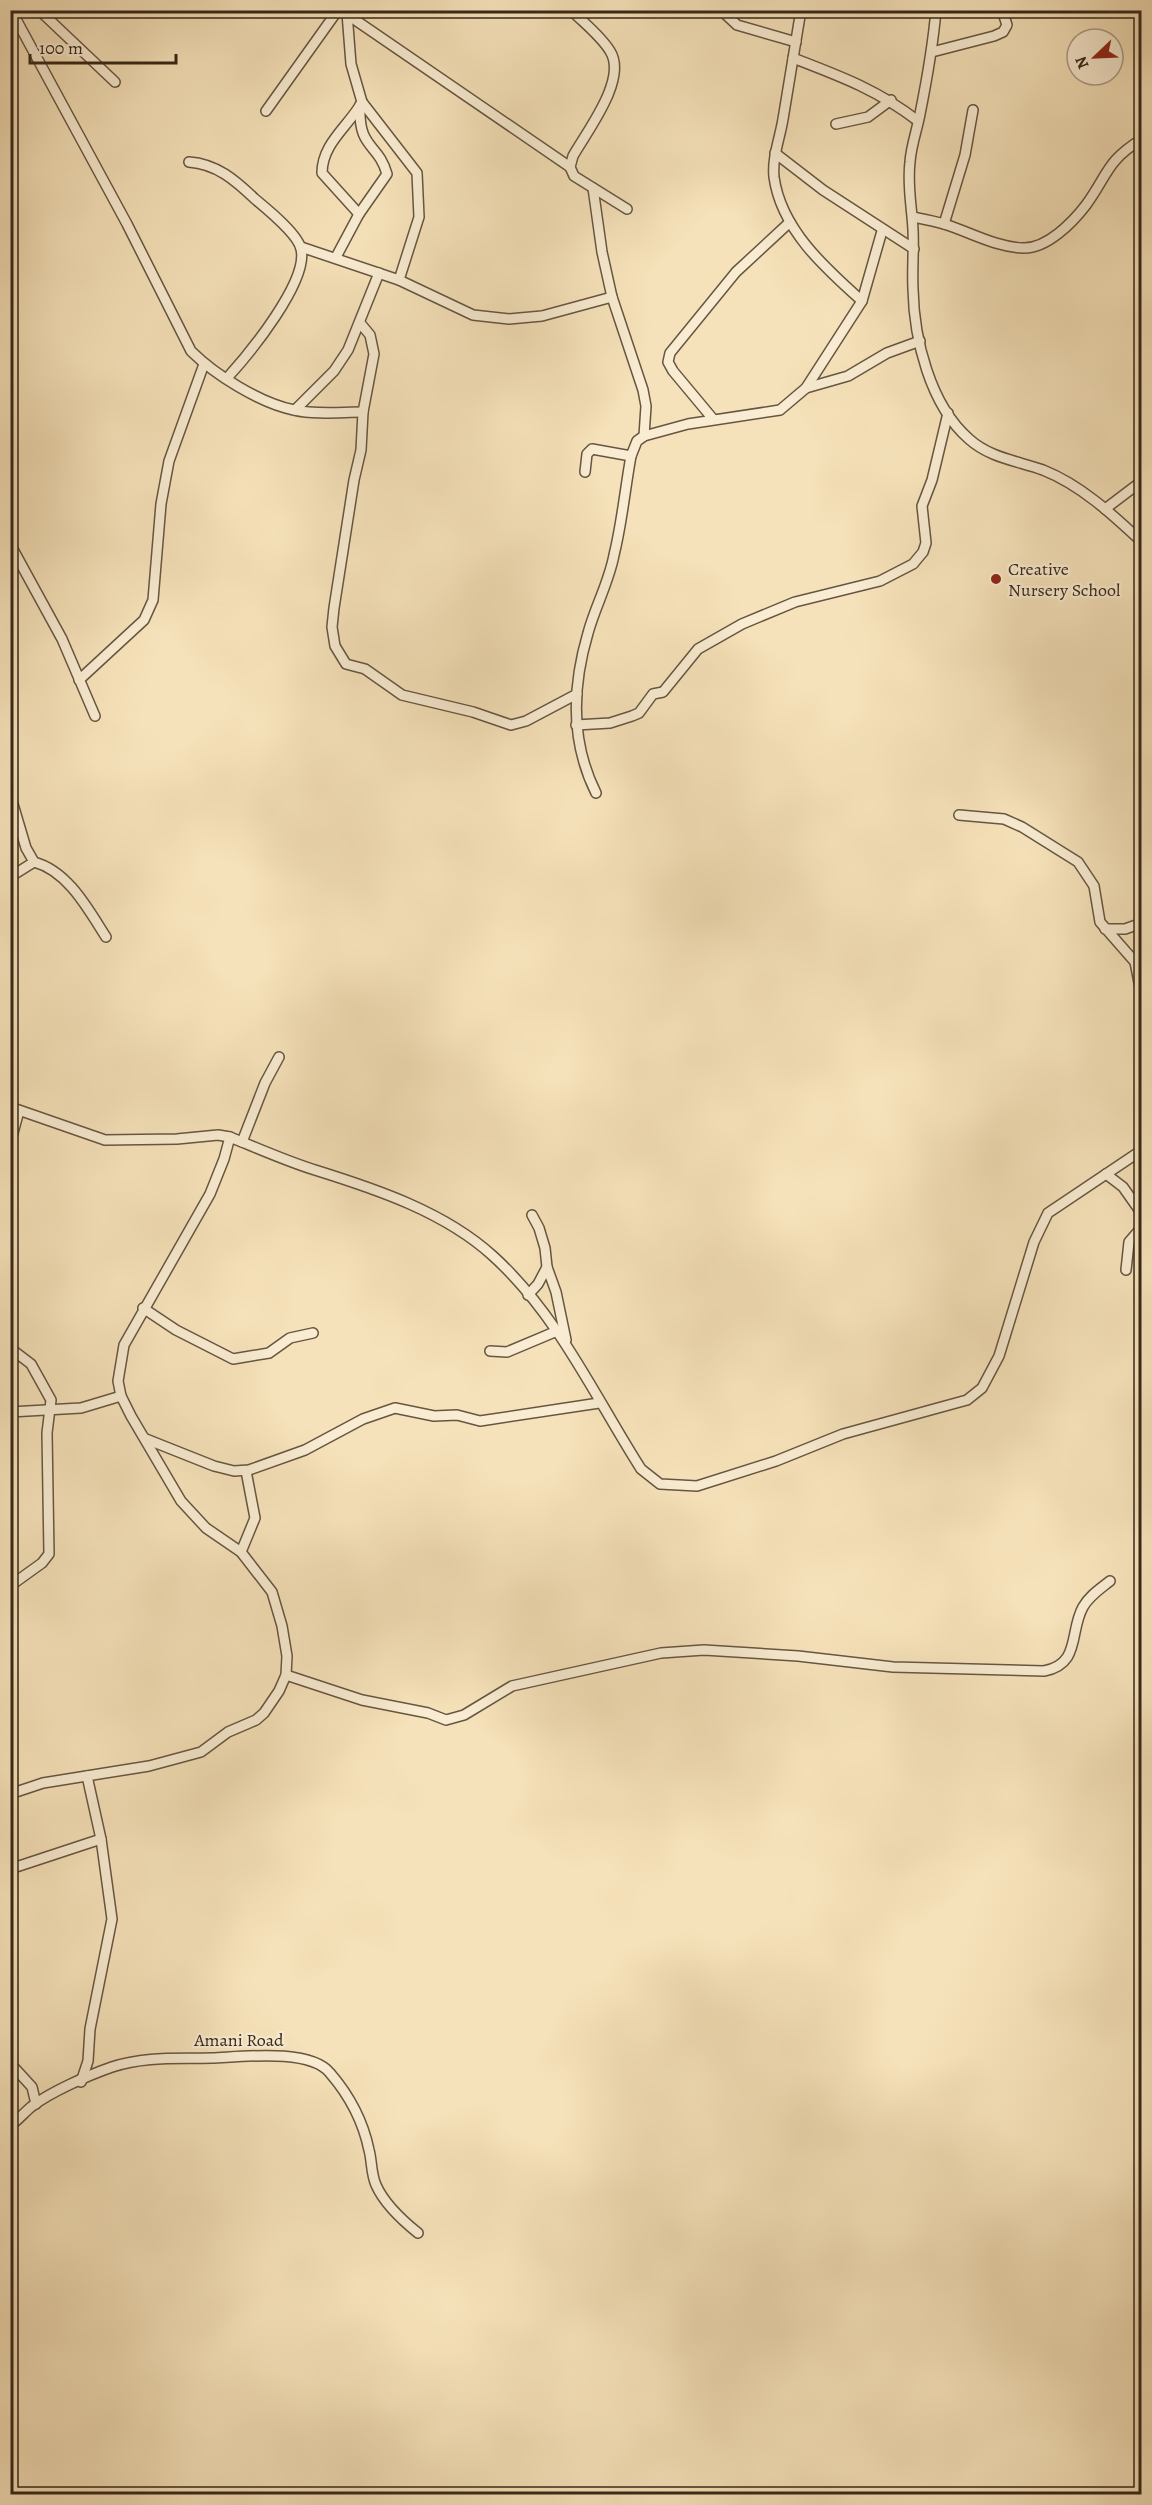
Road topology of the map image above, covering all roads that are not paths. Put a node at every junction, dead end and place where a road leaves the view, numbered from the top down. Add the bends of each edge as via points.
1 (11, 10) edge
2 (39, 10) edge
3 (338, 10) edge
4 (571, 10) edge
5 (721, 10) edge
6 (801, 10) edge
7 (936, 10) edge
8 (1002, 10) edge
9 (347, 13) edge
10 (796, 42) junction
11 (932, 52) junction
12 (794, 58) junction
13 (116, 82) dead end
14 (891, 100) junction
15 (361, 104) junction
16 (974, 110) dead end
17 (266, 111) dead end
18 (918, 121) junction
19 (837, 124) dead end
20 (1142, 139) edge
21 (775, 153) junction
22 (189, 162) dead end
23 (570, 166) junction
24 (593, 188) junction
25 (627, 209) dead end
26 (359, 214) junction
27 (913, 217) junction
28 (789, 222) junction
29 (944, 224) junction
30 (882, 231) junction
31 (301, 247) junction
32 (914, 249) junction
33 (336, 257) junction
34 (380, 273) junction
35 (399, 280) junction
36 (612, 297) junction
37 (862, 301) junction
38 (360, 323) junction
39 (920, 341) junction
40 (204, 364) junction
41 (228, 377) junction
42 (806, 388) junction
43 (295, 410) junction
44 (363, 412) junction
45 (948, 413) junction
46 (713, 419) junction
47 (644, 436) junction
48 (631, 456) junction
49 (585, 472) dead end
50 (1142, 481) edge
51 (1105, 509) junction
52 (1142, 542) edge
53 (10, 544) edge
54 (21, 563) junction
55 (10, 565) edge
56 (79, 680) junction
57 (577, 694) junction
58 (95, 716) dead end
59 (576, 725) junction
60 (596, 793) dead end
61 (10, 794) edge
62 (959, 815) dead end
63 (34, 862) junction
64 (10, 877) edge
65 (1142, 923) edge
66 (1105, 929) junction
67 (106, 937) dead end
68 (1142, 998) edge
69 (279, 1057) dead end
70 (15, 1109) edge
71 (230, 1137) junction
72 (11, 1139) edge
73 (242, 1142) junction
74 (1142, 1150) edge
75 (1106, 1174) junction
76 (1142, 1214) edge
77 (532, 1215) dead end
78 (1142, 1227) edge
79 (547, 1267) junction
80 (1126, 1270) dead end
81 (528, 1295) junction
82 (143, 1308) junction
83 (557, 1330) junction
84 (313, 1333) dead end
85 (567, 1345) junction
86 (10, 1348) edge
87 (490, 1352) dead end
88 (121, 1396) junction
89 (599, 1403) junction
90 (51, 1408) junction
91 (10, 1412) edge
92 (146, 1439) junction
93 (246, 1471) junction
94 (241, 1552) junction
95 (1110, 1581) dead end
96 (10, 1586) edge
97 (286, 1675) junction
98 (87, 1776) junction
99 (10, 1794) edge
100 (101, 1839) junction
101 (10, 1869) edge
102 (10, 2063) edge
103 (81, 2082) junction
104 (36, 2104) junction
105 (10, 2126) edge
106 (418, 2233) dead end

1 - 40 street via 191,351
2 - 13 street
3 - 17 street
4 - 23 street via 610,50 616,70 609,95
5 - 10 street via 737,25
6 - 10 street
7 - 11 street
8 - 11 street via 1007,24 1003,32
9 - 15 street via 351,64
9 - 23 street
10 - 12 street
11 - 18 street
12 - 14 street via 861,83
12 - 21 street
14 - 18 street
14 - 19 street via 868,117
15 - 26 street via 360,130 387,174
15 - 26 street via 322,162 326,180
15 - 35 street via 417,173 419,217
16 - 29 street
18 - 27 street via 908,190
20 - 29 street via 1109,165 1075,218 1035,246 1024,248 988,241
21 - 28 street via 774,176
21 - 30 street
22 - 31 street via 217,168 236,182
23 - 24 street via 574,176
24 - 25 street
24 - 36 street
26 - 33 street
27 - 29 street
27 - 32 street
28 - 37 street via 814,255
28 - 46 street via 736,272 670,353 668,362 673,371
30 - 32 street
30 - 37 street
31 - 33 street
31 - 41 street via 302,261 272,324
32 - 39 street via 913,290
33 - 34 street
34 - 35 street
34 - 38 street
35 - 36 street via 473,315 509,319 542,316
36 - 47 street via 643,390
37 - 42 street
38 - 43 street via 334,371
38 - 44 street via 374,342
39 - 42 street via 887,352 848,376
39 - 45 street via 931,378
40 - 41 street
40 - 56 street via 169,460 153,600 144,620
41 - 43 street via 261,399
42 - 46 street via 780,410
43 - 44 street
44 - 57 street via 361,450 333,622 335,646 346,664 365,669 402,695 511,725
45 - 51 street via 968,439 983,449 1043,470
45 - 59 street via 922,506 926,543 914,564 880,581 819,594 756,617 698,650 663,693 653,694 639,713 610,723
46 - 47 street
47 - 48 street via 637,441
48 - 49 street via 592,449 587,454
48 - 57 street via 614,556 588,632
50 - 51 street
51 - 52 street
53 - 54 street
54 - 55 street
54 - 56 street
56 - 58 street
57 - 59 street
59 - 60 street via 580,753
61 - 63 street
62 - 66 street via 1004,819 1078,862 1094,886 1097,912
63 - 64 street
63 - 67 street via 51,867 70,886
65 - 66 street via 1125,929
66 - 68 street via 1135,962
69 - 73 street
70 - 71 street via 105,1140
70 - 72 street
71 - 73 street
71 - 82 street via 210,1194
73 - 81 street via 347,1178 445,1222 494,1257
74 - 75 street
75 - 76 street via 1123,1187
75 - 89 street via 1048,1213 1034,1242 999,1356 982,1388 967,1400 843,1434 706,1484 672,1486 660,1484 641,1469
77 - 79 street via 539,1228
78 - 80 street via 1129,1242
79 - 81 street
79 - 85 street
81 - 83 street
82 - 84 street via 233,1359 269,1353 290,1338
82 - 88 street via 120,1359
83 - 85 street
83 - 87 street via 507,1352
85 - 89 street
86 - 90 street via 26,1358 38,1374 50,1394
88 - 90 street via 81,1408
88 - 92 street
89 - 93 street via 480,1421 395,1408 363,1419 305,1450
90 - 91 street
90 - 96 street via 47,1433 49,1554
92 - 93 street via 214,1466
92 - 94 street via 181,1501 206,1528
93 - 94 street via 255,1518
94 - 97 street via 272,1592 284,1636
95 - 97 street via 1082,1609 1073,1646 1064,1661 1044,1671 893,1667 704,1650 661,1653 512,1686 464,1715 446,1720 363,1700
97 - 98 street via 264,1713 201,1752
98 - 99 street via 43,1783
98 - 100 street
100 - 101 street
100 - 103 street via 112,1919
102 - 104 street via 32,2087
103 - 104 street, Amani Road
103 - 106 street, Amani Road via 128,2063 174,2057 247,2054 292,2057 319,2065 328,2070 356,2111 380,2193
104 - 105 street, Amani Road

